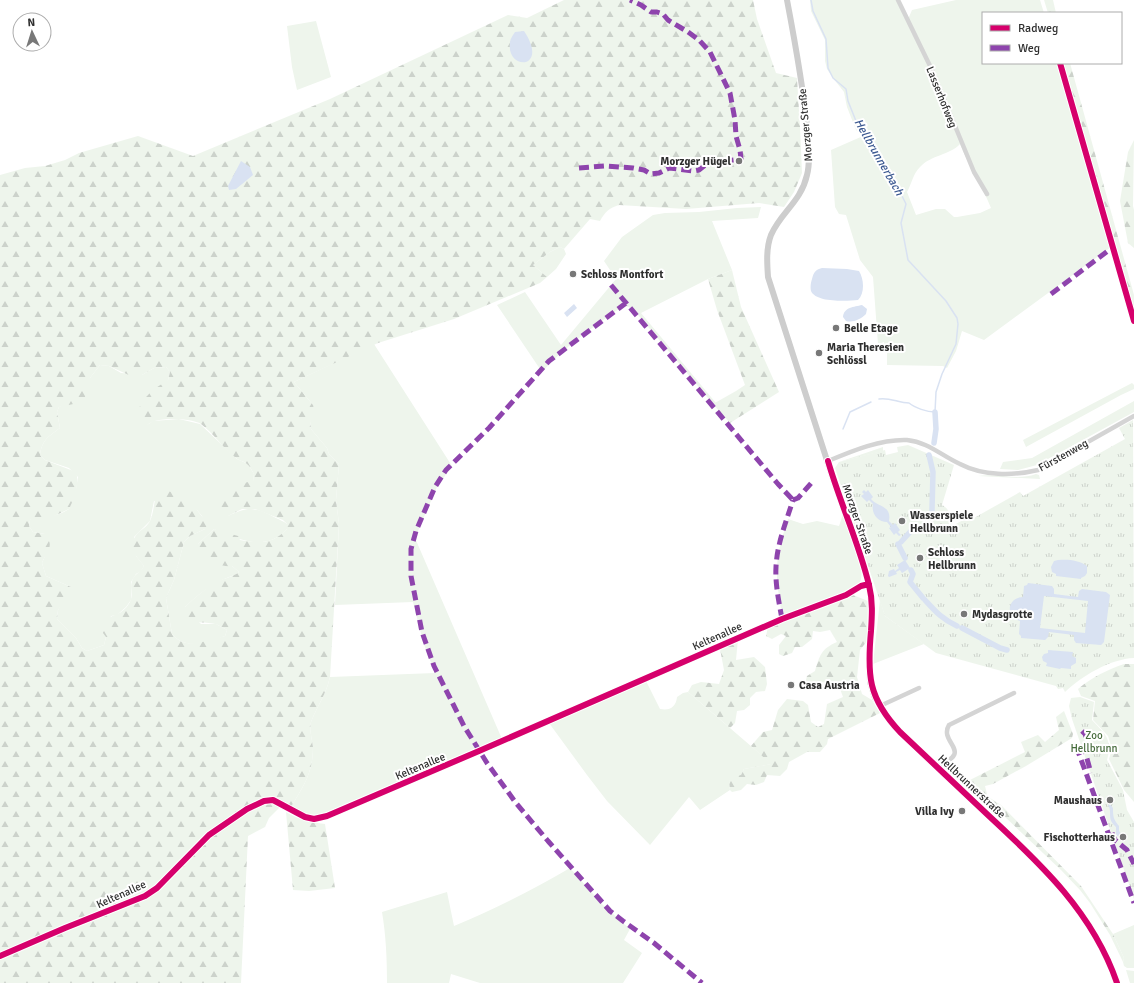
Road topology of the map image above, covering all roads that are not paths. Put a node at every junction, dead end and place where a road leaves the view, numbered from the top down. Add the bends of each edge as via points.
1 (787, 0) edge
2 (898, 0) edge
3 (987, 194) dead end
4 (1134, 416) edge
5 (828, 461) junction
6 (869, 584) junction
7 (918, 688) dead end
8 (1014, 693) dead end
9 (880, 706) junction
10 (936, 766) junction
11 (0, 956) edge
12 (1117, 983) edge

1 - 5 street, Morzger Straße via 805,112 808,167 799,197 771,235 767,264 771,288
2 - 3 street, Lasserhofweg via 932,70 974,172
4 - 5 street, Fürstenweg via 1038,470 1027,472 1012,474 978,471 960,464 926,444 908,440 882,442
5 - 6 street, Morzger Straße
6 - 9 street, Hellbrunnerstraße via 872,609 869,672
6 - 11 street, Keltenallee via 782,619 327,816 314,819 273,800 264,801 247,809 209,835 182,865 145,896
7 - 9 street
8 - 10 street via 949,725 947,732 954,755 951,760
9 - 10 street, Hellbrunnerstraße via 892,724
10 - 12 street, Hellbrunnerstraße via 1056,881 1075,904 1100,943

